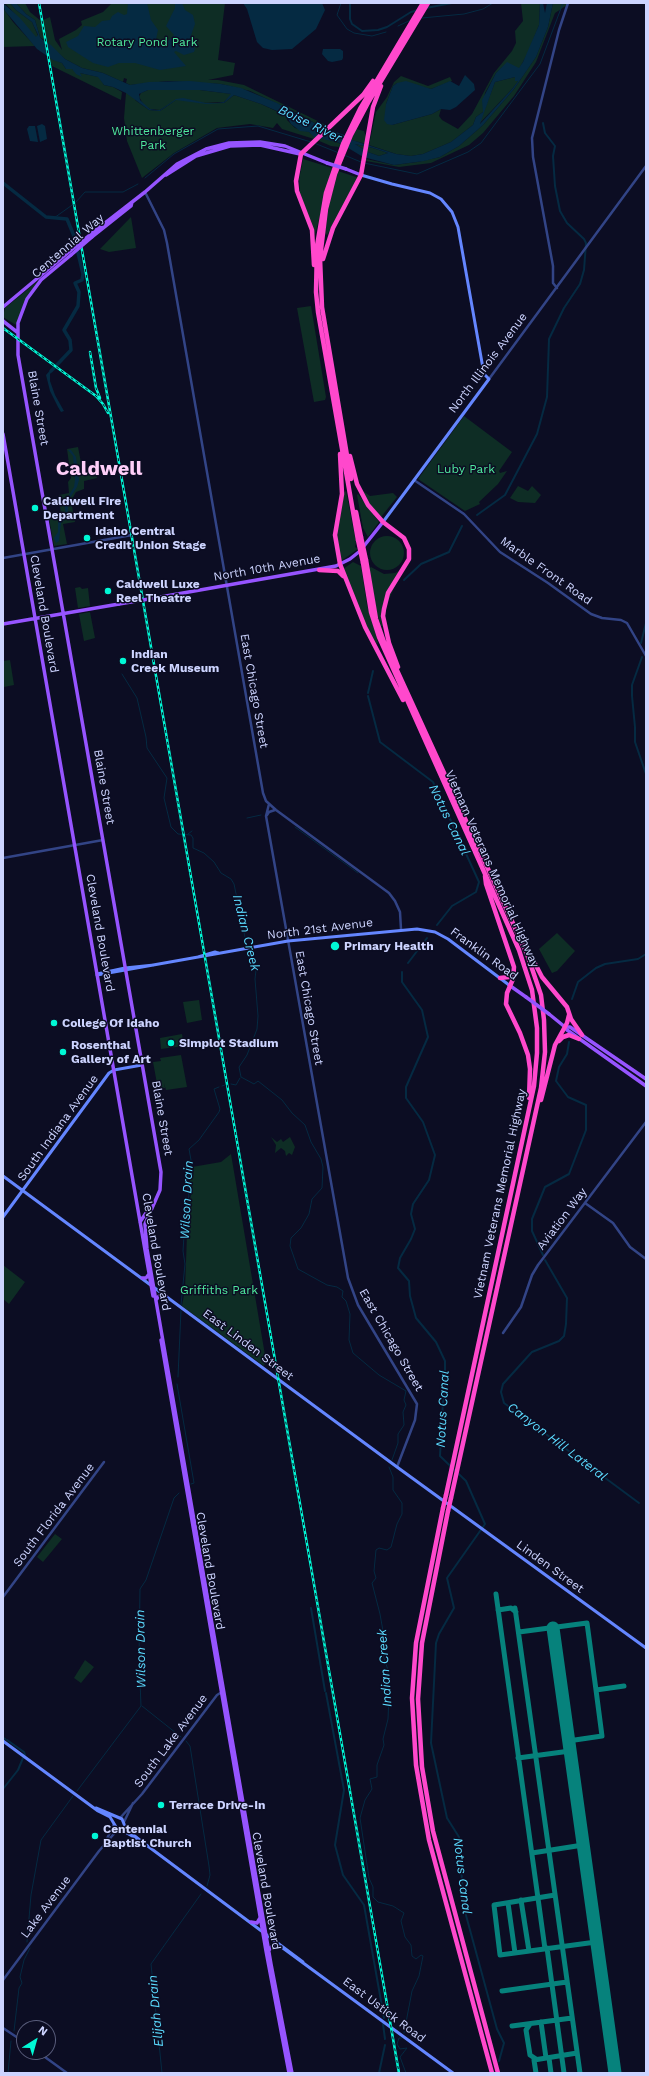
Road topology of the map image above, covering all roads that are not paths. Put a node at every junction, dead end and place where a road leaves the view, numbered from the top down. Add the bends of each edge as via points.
1 (568, 3) edge
2 (424, 4) edge
3 (407, 32) junction
4 (399, 52) junction
5 (388, 60) junction
6 (354, 125) junction
7 (301, 154) junction
8 (340, 156) junction
9 (646, 166) edge
10 (361, 175) junction
11 (145, 192) junction
12 (70, 253) junction
13 (320, 269) junction
14 (557, 288) junction
15 (316, 292) junction
16 (3, 306) edge
17 (3, 321) edge
18 (17, 332) junction
19 (489, 379) junction
20 (338, 431) junction
21 (3, 434) edge
22 (343, 434) junction
23 (414, 480) junction
24 (383, 522) junction
25 (132, 535) dead end
26 (360, 538) junction
27 (52, 549) junction
28 (24, 554) junction
29 (3, 558) edge
30 (364, 562) junction
31 (340, 564) junction
32 (319, 570) junction
33 (345, 578) junction
34 (226, 586) junction
35 (63, 614) junction
36 (35, 619) junction
37 (3, 624) edge
38 (646, 656) edge
39 (407, 693) junction
40 (438, 771) junction
41 (269, 804) junction
42 (276, 810) junction
43 (266, 816) junction
44 (103, 840) junction
45 (74, 845) junction
46 (3, 858) edge
47 (485, 873) junction
48 (507, 911) junction
49 (401, 929) junction
50 (288, 941) junction
51 (512, 959) junction
52 (126, 969) junction
53 (97, 974) junction
54 (500, 978) junction
55 (509, 985) junction
56 (569, 1013) junction
57 (565, 1026) junction
58 (581, 1037) junction
59 (555, 1045) junction
60 (609, 1060) junction
61 (142, 1065) junction
62 (114, 1070) junction
63 (635, 1071) junction
64 (646, 1079) edge
65 (646, 1086) edge
66 (646, 1122) edge
67 (526, 1123) junction
68 (532, 1124) junction
69 (3, 1176) edge
70 (23, 1190) junction
71 (585, 1203) junction
72 (152, 1205) junction
73 (138, 1213) junction
74 (145, 1214) junction
75 (3, 1217) edge
76 (140, 1222) junction
77 (146, 1242) joint
78 (646, 1259) edge
79 (149, 1274) junction
80 (142, 1278) junction
81 (153, 1286) junction
82 (166, 1296) junction
83 (156, 1300) junction
84 (503, 1333) dead end
85 (104, 1462) dead end
86 (397, 1467) junction
87 (444, 1501) joint
88 (3, 1597) edge
89 (646, 1648) edge
90 (223, 1692) junction
91 (3, 1741) edge
92 (133, 1803) junction
93 (96, 1808) junction
94 (119, 1818) junction
95 (114, 1823) junction
96 (124, 1823) junction
97 (119, 1828) junction
98 (141, 1841) junction
99 (104, 1845) junction
100 (232, 1909) junction
101 (260, 1917) junction
102 (251, 1922) junction
103 (264, 1933) junction
104 (275, 1943) junction
105 (269, 1950) junction
106 (303, 1962) junction
107 (3, 1980) edge
108 (3, 2028) edge
109 (16, 2037) edge
110 (49, 2060) edge
111 (67, 2073) edge
112 (289, 2073) edge
113 (292, 2073) edge
114 (454, 2073) edge
115 (492, 2073) edge
116 (498, 2073) edge

1 - 14 street via 532,138 553,266 553,283
2 - 3 highway
3 - 4 highway
3 - 5 highway
4 - 6 highway
4 - 10 highway via 377,95
5 - 6 highway
5 - 7 highway via 363,95
6 - 8 highway
7 - 10 main road, Centennial Way, bridge
7 - 11 main road, Centennial Way via 260,145 230,146 196,156
7 - 15 highway via 296,181 297,191 312,230
8 - 13 highway via 326,209
8 - 15 highway via 326,193 321,221 317,246
9 - 14 street, North Illinois Avenue
10 - 13 highway via 333,228
10 - 19 main road, Centennial Way via 430,193 446,203 457,223 484,374
11 - 12 main road, Centennial Way, bridge
11 - 34 street, East Chicago Street via 164,230
12 - 16 main road, Centennial Way
12 - 18 main road, Centennial Way via 32,291 24,306
13 - 22 highway via 324,324
14 - 19 street, North Illinois Avenue
15 - 20 highway
17 - 18 main road
18 - 27 main road, Blaine Street via 18,355
19 - 23 main road, North Illinois Avenue
20 - 26 highway
20 - 31 highway via 343,484 335,535
21 - 28 main road, Cleveland Boulevard
22 - 24 highway via 360,492
22 - 26 highway
23 - 24 main road, North Illinois Avenue
23 - 38 street, Marble Front Road via 464,514 500,552 591,614 627,623
24 - 31 main road, North Illinois Avenue via 360,551
24 - 39 highway via 404,538 410,556 388,593 383,616 389,643
25 - 27 street
26 - 30 highway, bridge
27 - 28 street
27 - 35 main road, Blaine Street
28 - 29 street
28 - 36 main road, Cleveland Boulevard
30 - 39 highway, Vietnam Veterans Memorial Highway via 380,631
30 - 40 highway, Vietnam Veterans Memorial Highway via 371,612 379,637
31 - 32 main road, North 10th Avenue
31 - 33 highway
32 - 33 highway via 338,571
32 - 34 main road, North 10th Avenue
33 - 40 highway via 365,627
34 - 35 main road, North 10th Avenue, bridge
34 - 41 street, East Chicago Street via 262,791
35 - 36 main road, North 10th Avenue
35 - 44 main road, Blaine Street
36 - 37 main road, North 10th Avenue
36 - 45 main road, Cleveland Boulevard
39 - 48 highway, Vietnam Veterans Memorial Highway
40 - 47 highway, Vietnam Veterans Memorial Highway
41 - 42 street
41 - 43 street, East Chicago Street
42 - 43 street
42 - 49 street via 389,893 400,912
43 - 50 street, East Chicago Street
44 - 45 street
44 - 52 main road, Blaine Street
45 - 46 street
45 - 53 main road, Cleveland Boulevard
47 - 51 highway via 486,884
47 - 67 highway, Vietnam Veterans Memorial Highway via 519,950 529,980 535,1011 538,1041 536,1068
48 - 56 highway via 540,973 564,1002
48 - 68 highway, Vietnam Veterans Memorial Highway via 533,968 541,995 544,1020 545,1067
49 - 50 main road, North 21st Avenue
49 - 54 main road, Franklin Road via 424,930 444,936
50 - 52 main road, North 21st Avenue
50 - 86 street, East Chicago Street via 350,1287 358,1305 417,1404 415,1420
51 - 54 highway via 512,974
51 - 55 highway via 514,972
52 - 53 main road, North 21st Avenue
52 - 61 main road, Blaine Street
53 - 62 main road, Cleveland Boulevard
54 - 55 main road, Franklin Road
55 - 57 main road, Franklin Road, bridge
55 - 67 highway via 506,1004 524,1044 530,1069
56 - 57 highway
56 - 58 highway
57 - 58 main road, Franklin Road via 570,1027
57 - 59 highway
58 - 59 highway via 565,1036
58 - 60 main road, Franklin Road
58 - 63 main road, Franklin Road
59 - 68 highway via 544,1090
60 - 63 main road via 611,1058
60 - 65 main road, Franklin Road
61 - 62 main road
61 - 72 main road, Blaine Street via 161,1178 160,1190
62 - 70 main road, South Indiana Avenue via 109,1073
62 - 73 main road, Cleveland Boulevard
63 - 64 main road, Franklin Road
66 - 71 street, Aviation Way
67 - 115 highway, Vietnam Veterans Memorial Highway, bridge via 416,1643 412,1698 416,1765 429,1840
68 - 116 highway, Vietnam Veterans Memorial Highway, bridge via 426,1612 418,1699 421,1760 432,1831
69 - 70 main road, East Linden Street
70 - 75 main road, South Indiana Avenue
70 - 80 main road, East Linden Street
71 - 78 street via 613,1224 630,1247
71 - 84 street, Aviation Way via 538,1265 521,1307
72 - 74 main road
72 - 77 main road, Blaine Street via 145,1224
73 - 74 main road
73 - 76 main road, Cleveland Boulevard
74 - 76 main road
76 - 79 main road, Cleveland Boulevard
77 - 81 main road, Cleveland Boulevard
79 - 80 main road
79 - 81 main road, Cleveland Boulevard
80 - 81 main road, East Linden Street
81 - 82 main road, East Linden Street
81 - 83 main road, Cleveland Boulevard
81 - 90 main road, Cleveland Boulevard
82 - 83 main road via 159,1296
82 - 86 main road, East Linden Street
83 - 90 main road, Cleveland Boulevard
85 - 88 street, South Florida Avenue
86 - 87 main road, East Linden Street
87 - 89 main road, Linden Street
90 - 92 street, South Lake Avenue via 216,1695
90 - 101 main road, Cleveland Boulevard
90 - 103 main road, Cleveland Boulevard
91 - 93 main road
92 - 94 street, South Lake Avenue
92 - 96 street, South Lake Avenue
93 - 94 main road
93 - 95 main road via 112,1818
94 - 95 main road
94 - 96 main road, East Ustick Road
95 - 97 main road, East Ustick Road
95 - 99 street, Lake Avenue
96 - 97 main road
96 - 98 main road, East Ustick Road via 126,1829
97 - 98 main road, East Ustick Road
97 - 99 street, Lake Avenue
98 - 100 main road, East Ustick Road
99 - 107 street, Lake Avenue
100 - 102 main road, East Ustick Road
100 - 103 main road, East Ustick Road
101 - 102 main road via 257,1923
101 - 103 main road, Cleveland Boulevard
102 - 103 main road, East Ustick Road
103 - 104 main road, East Ustick Road
103 - 105 main road, Cleveland Boulevard
103 - 106 main road, East Ustick Road
103 - 112 main road, Cleveland Boulevard
104 - 105 main road
104 - 106 main road, East Ustick Road
105 - 113 main road, Cleveland Boulevard
106 - 114 main road, East Ustick Road
108 - 109 street
110 - 111 street

